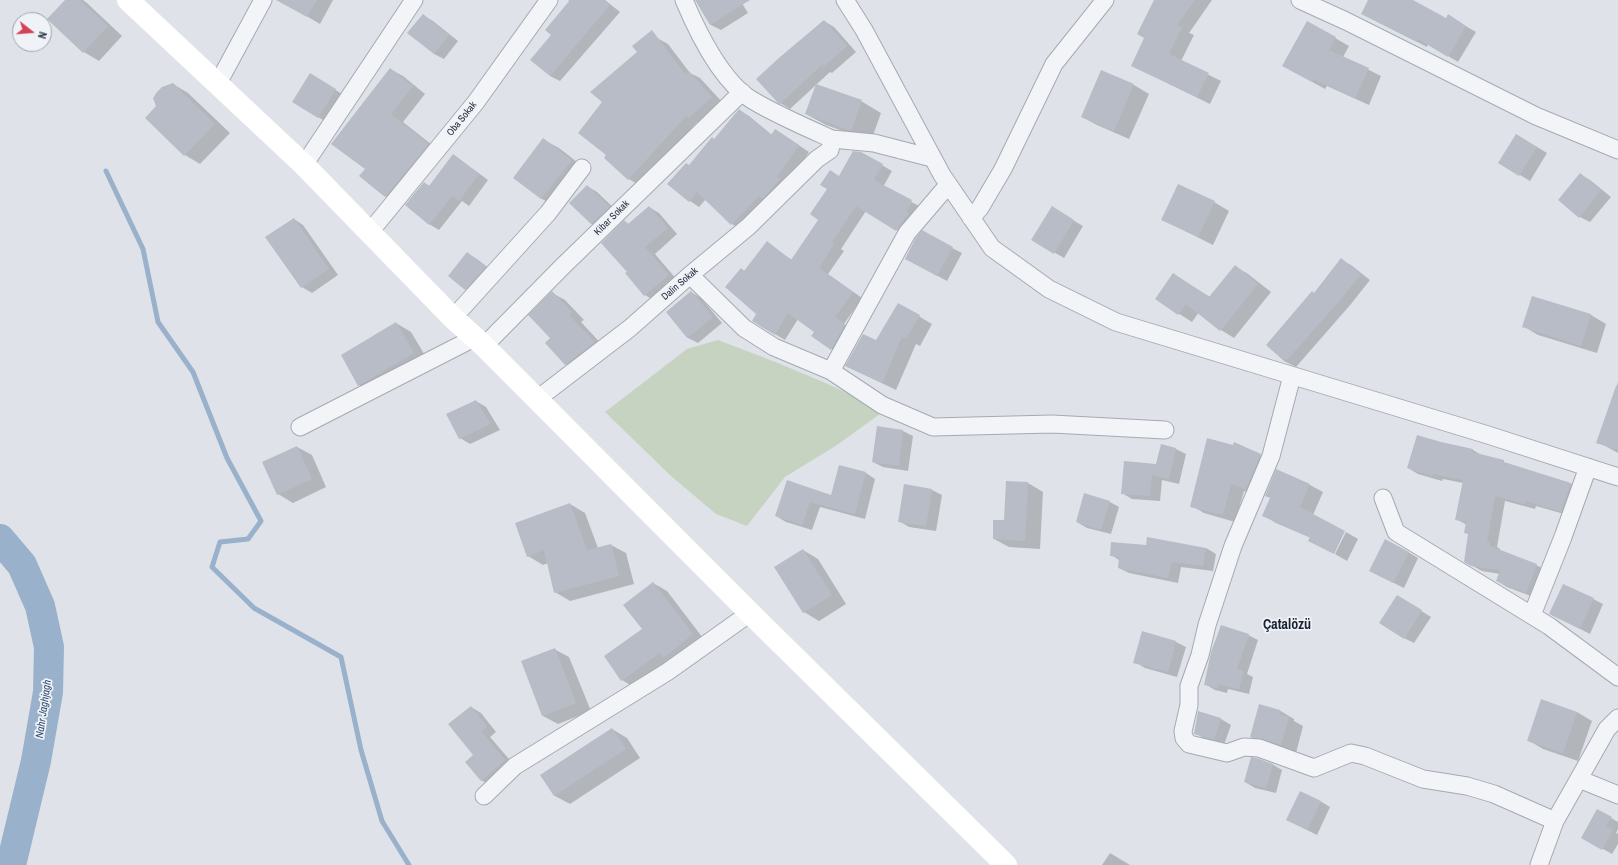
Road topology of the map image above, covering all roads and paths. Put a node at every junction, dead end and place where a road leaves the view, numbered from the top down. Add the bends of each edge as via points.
1 (128, 0) edge
2 (263, 0) edge
3 (414, 0) edge
4 (549, 0) edge
5 (684, 0) edge
6 (845, 0) edge
7 (1105, 0) edge
8 (1300, 0) edge
9 (217, 85) junction
10 (742, 92) junction
11 (832, 139) junction
12 (1618, 150) edge
13 (932, 158) junction
14 (304, 165) junction
15 (582, 168) dead end
16 (948, 185) junction
17 (971, 218) junction
18 (369, 233) junction
19 (690, 275) junction
20 (453, 318) junction
21 (479, 342) junction
22 (831, 371) junction
23 (1292, 376) junction
24 (536, 400) junction
25 (300, 427) dead end
26 (1165, 430) dead end
27 (1588, 467) junction
28 (1618, 477) edge
29 (1383, 498) dead end
30 (750, 613) junction
31 (1532, 615) junction
32 (1618, 677) edge
33 (1618, 718) edge
34 (1579, 779) junction
35 (484, 796) dead end
36 (1618, 796) edge
37 (1555, 821) junction
38 (1544, 863) edge
39 (1006, 865) edge

1 - 9 main road
2 - 9 street
3 - 14 street
4 - 18 street, Oba Sokak via 476,102
5 - 10 street via 699,34 729,81
6 - 13 street via 864,30
7 - 17 street via 1054,64 1003,169 980,208
8 - 12 street via 1536,116
9 - 14 main road
10 - 11 street via 751,100
10 - 21 street, Kibar Sokak via 569,260
11 - 13 street via 874,144
11 - 19 street, Dalin Sokak via 830,150 748,227
13 - 16 street
14 - 18 main road
15 - 20 street via 548,213
16 - 17 street
16 - 22 street via 907,233
17 - 23 street via 992,248 1049,290 1116,322
18 - 20 main road
19 - 22 street via 744,328 774,347
19 - 24 street, Dalin Sokak via 630,328
20 - 21 main road
21 - 24 main road
21 - 25 street, Kibar Sokak
22 - 26 street via 882,404 933,428 1052,424
23 - 27 street
23 - 37 street via 1271,456 1233,546 1207,625 1189,686 1184,738 1189,744 1227,753 1244,747 1259,748 1314,768 1351,752 1423,779 1467,786 1494,794
24 - 30 main road
27 - 28 street
27 - 31 street
29 - 31 street via 1396,532
30 - 35 street via 667,672 515,766
30 - 39 main road
31 - 32 street
33 - 34 street via 1607,729
34 - 36 street
34 - 37 street
37 - 38 street

